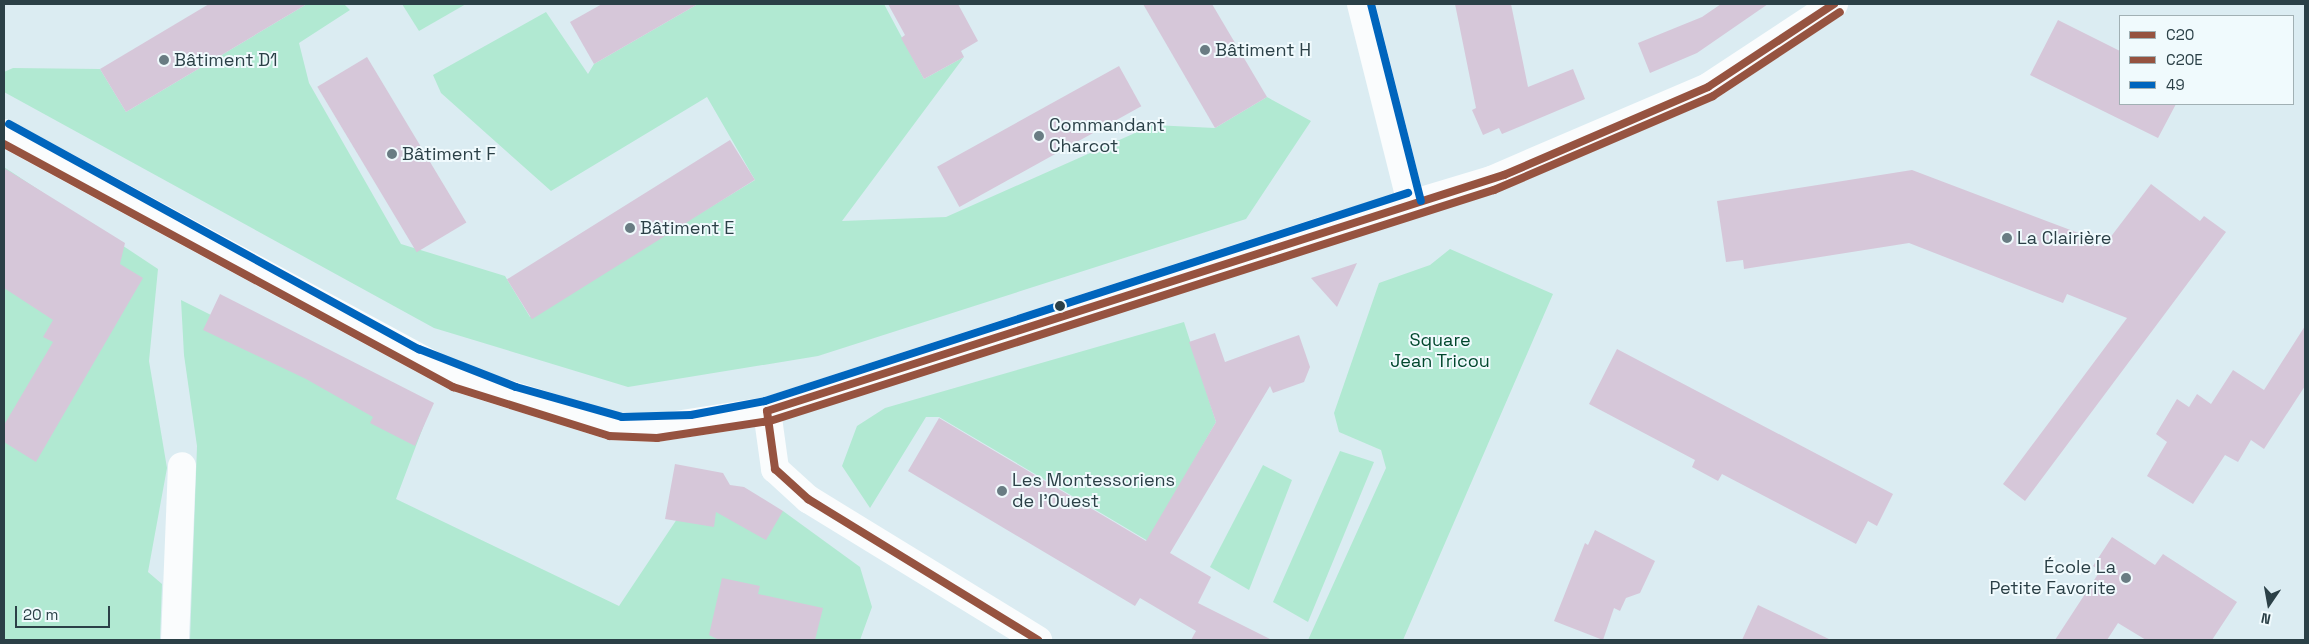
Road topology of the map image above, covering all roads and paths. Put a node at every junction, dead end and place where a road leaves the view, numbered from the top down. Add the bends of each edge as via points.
1 (1361, 4) edge
2 (1834, 4) edge
3 (4, 134) edge
4 (1411, 203) junction
5 (767, 411) junction
6 (182, 466) dead end
7 (176, 640) edge
8 (1038, 640) edge

1 - 4 main road
2 - 4 main road via 1708,87 1504,175
3 - 5 main road via 457,378 621,427 692,424
4 - 5 main road
5 - 8 main road via 775,469 808,499
6 - 7 main road

